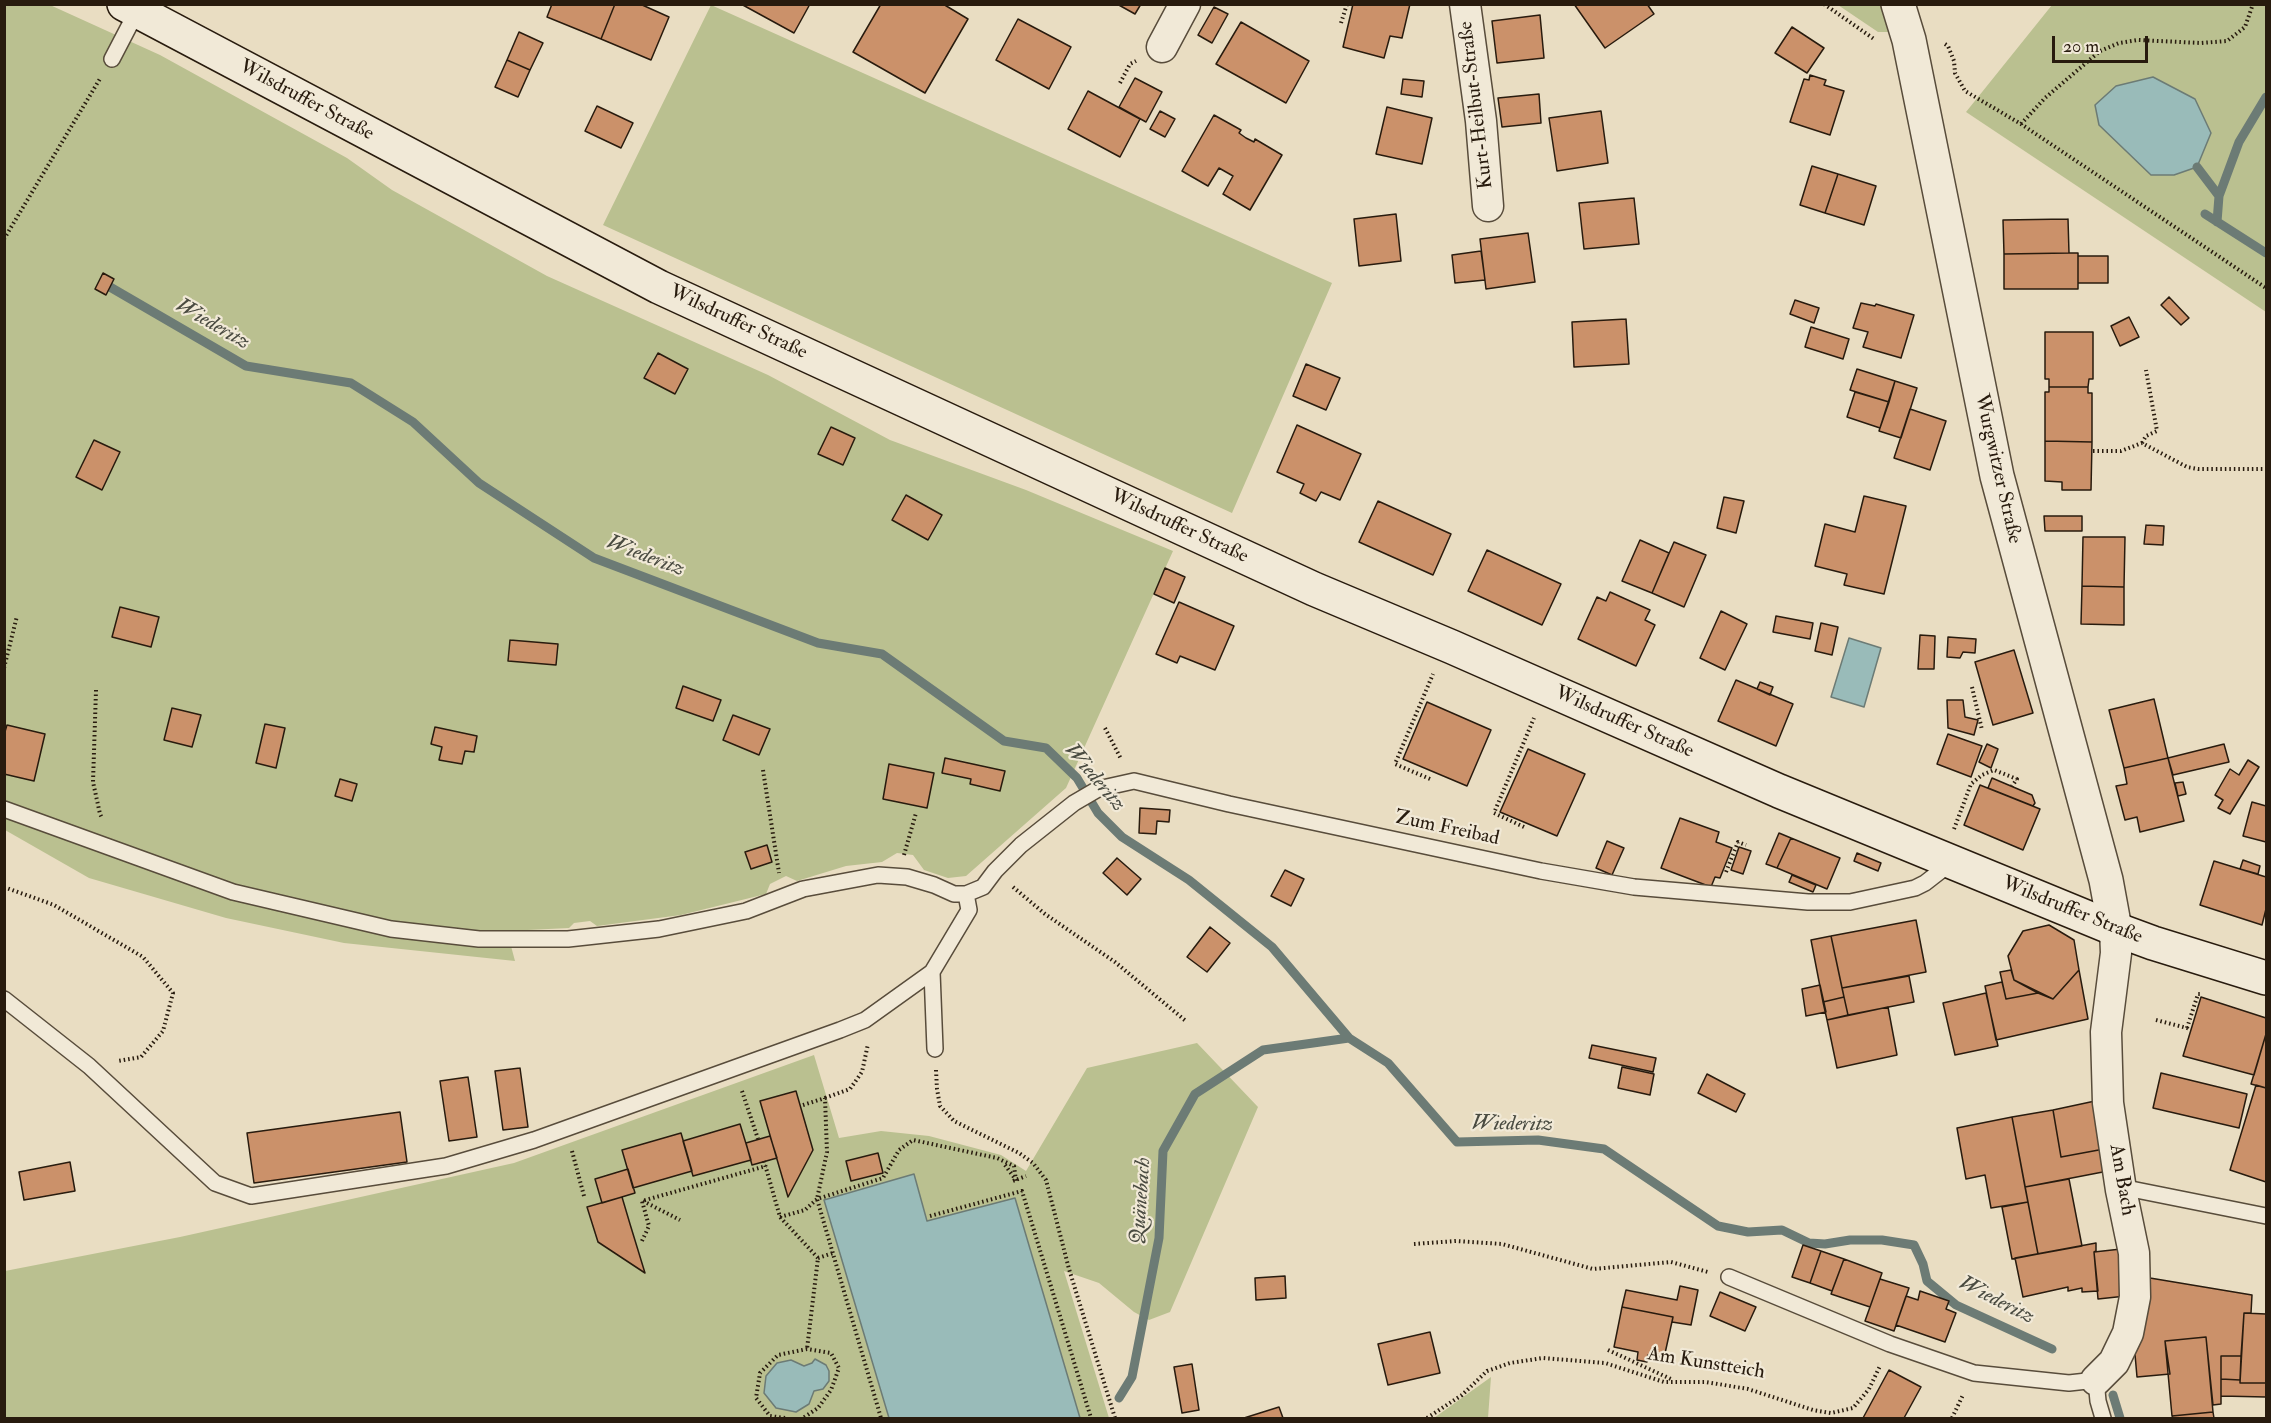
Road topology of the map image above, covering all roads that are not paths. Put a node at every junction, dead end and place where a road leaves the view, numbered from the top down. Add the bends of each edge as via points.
1 (1185, 4) edge
2 (1466, 4) edge
3 (1898, 4) edge
4 (131, 8) edge
5 (1161, 47) dead end
6 (112, 58) road end
7 (1488, 206) dead end
8 (4, 809) edge
9 (1952, 847) junction
10 (966, 894) junction
11 (2115, 929) junction
12 (932, 972) junction
13 (2266, 978) edge
14 (4, 999) edge
15 (935, 1049) road end
16 (2131, 1189) dead end
17 (2266, 1216) edge
18 (1729, 1277) road end
19 (2096, 1380) junction
20 (2103, 1419) edge

1 - 5 street
2 - 7 street, Kurt-Heilbut-Straße
3 - 11 main road, Wurgwitzer Straße via 1909,40 1997,476 2106,880
4 - 6 lane
4 - 9 main road, Wilsdruffer Straße via 659,286 1314,589 1779,790
8 - 10 lane via 233,892 391,929 479,939 568,939 659,929 746,911 803,889 878,874 907,877 954,894
9 - 10 lane, Zum Freibad via 1925,883 1903,892 1850,902 1764,899 1634,887 1541,871 1134,781 1098,789 1074,803 1021,845 983,887
9 - 11 main road, Wilsdruffer Straße
10 - 12 lane via 969,910
11 - 13 main road, Wilsdruffer Straße
11 - 19 street, Am Bach via 2116,953 2106,1032 2108,1103 2134,1252 2135,1297 2128,1333 2114,1362
12 - 14 lane via 865,1020 534,1140 457,1163 252,1196 215,1183 89,1066
12 - 15 lane
16 - 17 lane
18 - 19 lane via 1890,1344 1974,1373 2069,1383
19 - 20 lane

